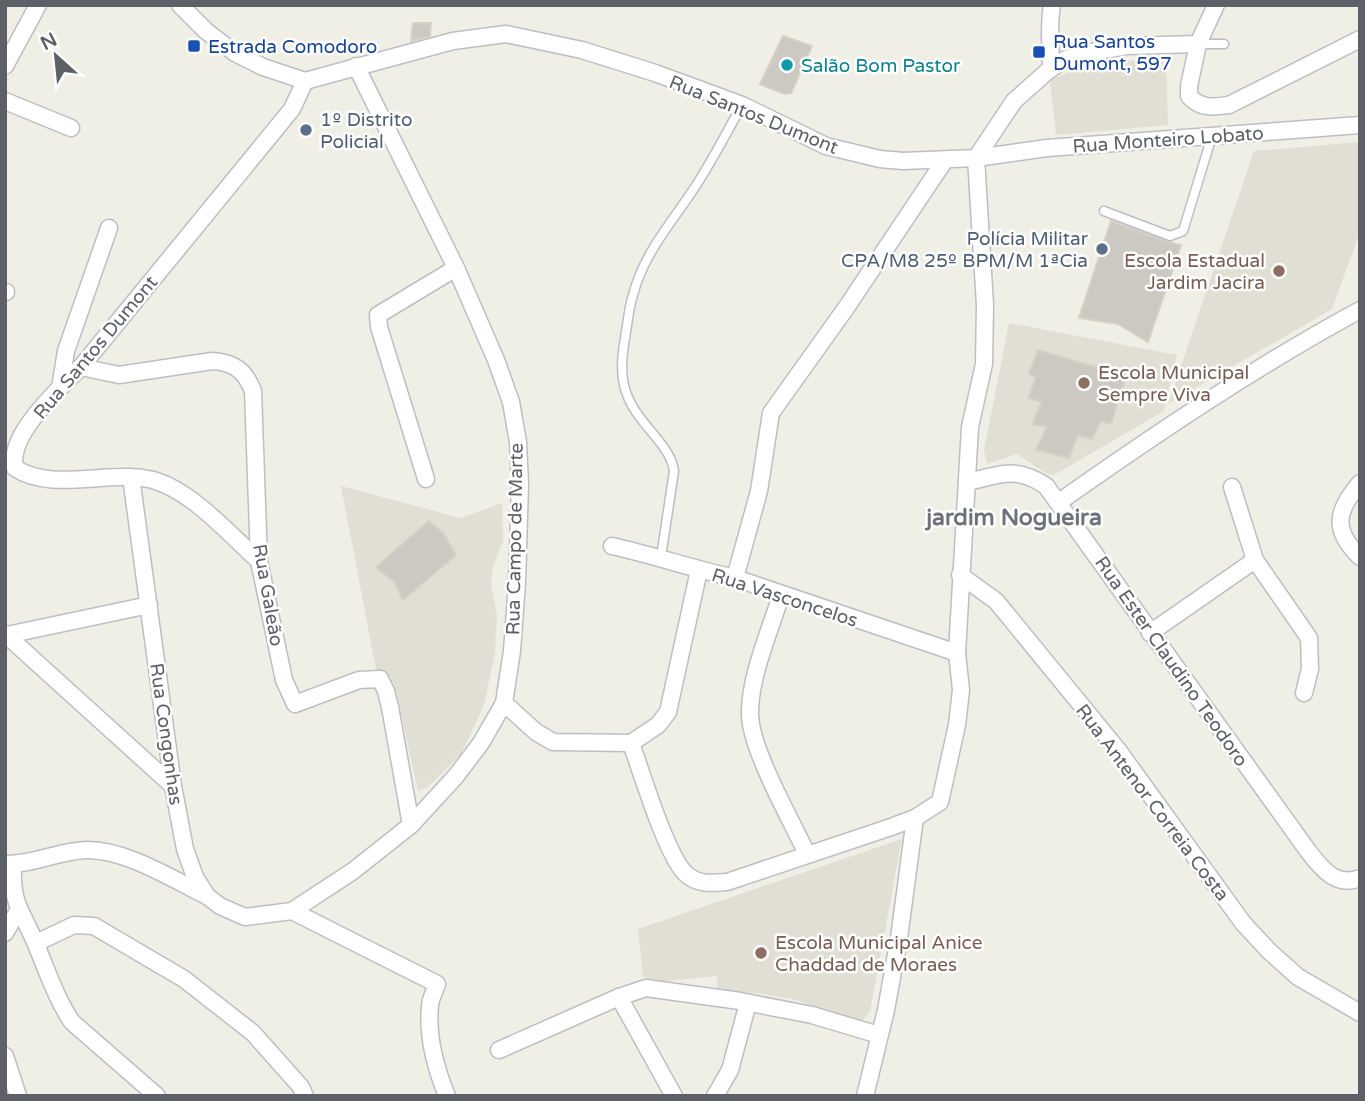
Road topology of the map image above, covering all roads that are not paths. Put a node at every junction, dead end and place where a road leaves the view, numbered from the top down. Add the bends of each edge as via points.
1 (38, 5) edge
2 (180, 5) edge
3 (1052, 5) edge
4 (1216, 5) edge
5 (1360, 40) edge
6 (1198, 44) junction
7 (1224, 44) dead end
8 (5, 66) edge
9 (356, 66) junction
10 (1051, 69) junction
11 (305, 81) junction
12 (5, 101) edge
13 (742, 105) junction
14 (1360, 125) edge
15 (71, 128) dead end
16 (1212, 136) junction
17 (976, 158) junction
18 (945, 160) junction
19 (1104, 211) dead end
20 (109, 228) dead end
21 (456, 268) junction
22 (1360, 310) edge
23 (81, 367) junction
24 (60, 388) junction
25 (131, 477) junction
26 (426, 479) dead end
27 (968, 482) junction
28 (1360, 483) edge
29 (1232, 487) dead end
30 (1059, 502) junction
31 (612, 545) dead end
32 (1360, 556) edge
33 (661, 557) junction
34 (1255, 560) junction
35 (259, 561) junction
36 (699, 570) junction
37 (960, 575) junction
38 (735, 578) junction
39 (781, 595) junction
40 (149, 605) junction
41 (1150, 633) junction
42 (6, 635) edge
43 (957, 653) junction
44 (1304, 693) dead end
45 (504, 703) junction
46 (631, 743) junction
47 (173, 786) junction
48 (915, 818) junction
49 (411, 825) junction
50 (807, 854) junction
51 (9, 864) edge
52 (1360, 878) edge
53 (207, 896) junction
54 (18, 911) junction
55 (292, 911) junction
56 (5, 933) edge
57 (36, 943) junction
58 (619, 997) junction
59 (748, 1003) junction
60 (1360, 1013) edge
61 (879, 1035) junction
62 (499, 1050) dead end
63 (5, 1056) edge
64 (18, 1096) edge
65 (157, 1096) edge
66 (305, 1096) edge
67 (447, 1096) edge
68 (674, 1096) edge
69 (715, 1096) edge
70 (865, 1096) edge

1 - 8 street
2 - 11 street via 235,53
3 - 10 street via 1048,26
4 - 6 street
5 - 6 street via 1229,105 1212,108 1189,96
6 - 7 lane
6 - 10 street via 1127,46 1079,54
9 - 11 street, Rua Santos Dumont
9 - 13 street, Rua Santos Dumont via 470,37 506,34 582,50
9 - 21 street, Rua Campo de Marte
10 - 17 street via 1014,101
11 - 23 street, Rua Santos Dumont via 292,109
12 - 15 street
13 - 18 street, Rua Santos Dumont via 826,146 880,159
13 - 33 lane via 646,261 633,295 621,374 625,391 642,422 671,457 674,471
14 - 16 street, Rua Monteiro Lobato
16 - 17 street, Rua Monteiro Lobato
16 - 19 lane via 1183,231 1170,236
17 - 18 street, Rua Santos Dumont
17 - 27 street via 985,352 970,427
18 - 38 street via 771,413 759,491
20 - 24 street via 66,351
21 - 26 street via 378,315
21 - 45 street, Rua Campo de Marte via 500,371 518,442 517,583
22 - 30 street via 1241,378
23 - 24 street, Rua Santos Dumont
23 - 35 street, Rua Galeão via 120,375 212,361 226,362 243,373 253,391
24 - 25 street, Rua Santos Dumont via 18,441 15,468 44,479
25 - 35 street, Rua Santos Dumont via 182,493
25 - 40 street, Rua Congonhas
27 - 30 street, Rua Ester Claudino Teodoro via 1010,471 1023,473 1046,486
27 - 37 street
28 - 32 street via 1342,509 1339,522 1347,542
29 - 34 street
30 - 41 street, Rua Ester Claudino Teodoro
31 - 33 street, Rua Vasconcelos
33 - 36 street, Rua Vasconcelos
34 - 41 street
34 - 44 street via 1309,638 1310,668
35 - 49 street, Rua Galeão via 284,680 295,704 359,680 380,679 383,684
36 - 38 street, Rua Vasconcelos
36 - 46 street via 668,712 658,725
37 - 43 street
37 - 60 street, Rua Antenor Correia Costa via 996,601 1118,750 1242,923 1297,977
38 - 39 street, Rua Vasconcelos
39 - 43 street, Rua Vasconcelos
39 - 50 street via 754,682 750,714 757,748
40 - 42 street
40 - 47 street, Rua Congonhas
41 - 52 street, Rua Ester Claudino Teodoro via 1322,869 1346,882
42 - 47 street
43 - 48 street via 960,702 940,802
45 - 46 street via 553,742
45 - 49 street, Rua Campo de Marte via 456,776
46 - 50 street via 677,864 695,880 727,882
47 - 53 street, Rua Congonhas via 185,849
48 - 50 street
48 - 61 street via 899,939
49 - 55 street, Rua Campo de Marte
51 - 53 street via 84,850 106,852
51 - 54 street
53 - 55 street via 244,917
54 - 56 street
54 - 57 street
55 - 67 street via 437,984 430,1004 431,1033
57 - 65 street via 53,990 72,1021
57 - 66 street via 74,925 94,926 184,979 253,1033
58 - 59 street via 646,988
58 - 62 street
58 - 68 street
59 - 61 street
59 - 69 street via 730,1070
61 - 70 street
63 - 64 street

